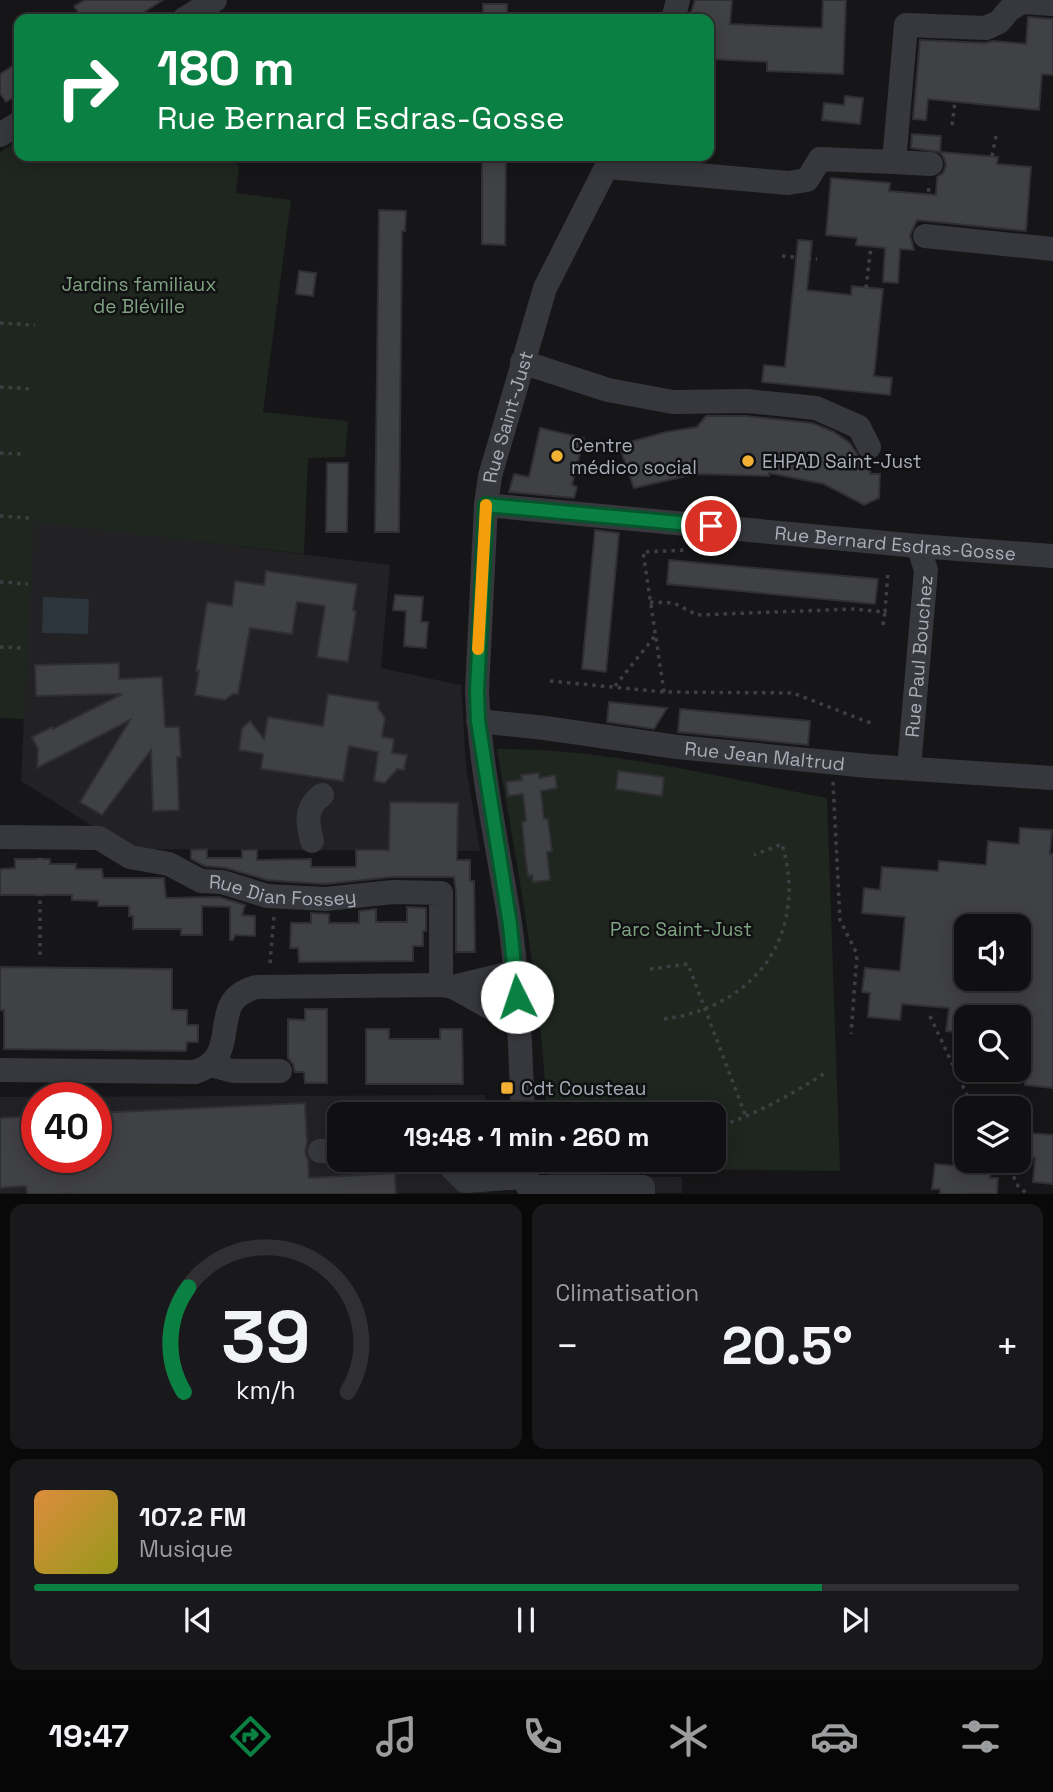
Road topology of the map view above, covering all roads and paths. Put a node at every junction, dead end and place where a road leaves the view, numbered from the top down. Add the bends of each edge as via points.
1 (215, 0) edge
2 (1053, 4) edge
3 (192, 14) edge
4 (955, 102) dead end
5 (952, 125) dead end
6 (996, 136) dead end
7 (992, 156) dead end
8 (610, 161) edge
9 (894, 162) junction
10 (931, 164) joint
11 (925, 236) joint
12 (871, 246) dead end
13 (1053, 249) edge
14 (782, 256) dead end
15 (817, 259) dead end
16 (866, 288) dead end
17 (0, 323) edge
18 (35, 325) dead end
19 (522, 362) junction
20 (0, 387) edge
21 (34, 388) dead end
22 (869, 447) dead end
23 (0, 453) edge
24 (22, 454) dead end
25 (486, 505) junction
26 (0, 516) edge
27 (29, 518) dead end
28 (918, 546) junction
29 (685, 550) dead end
30 (1053, 556) edge
31 (888, 571) dead end
32 (0, 582) edge
33 (29, 584) dead end
34 (650, 602) junction
35 (885, 612) junction
36 (883, 625) dead end
37 (656, 635) junction
38 (0, 647) edge
39 (25, 648) dead end
40 (550, 681) dead end
41 (615, 687) junction
42 (664, 692) junction
43 (478, 721) junction
44 (873, 724) dead end
45 (832, 762) junction
46 (909, 768) junction
47 (1053, 778) edge
48 (322, 795) dead end
49 (0, 836) edge
50 (39, 837) junction
51 (312, 841) dead end
52 (754, 855) dead end
53 (275, 896) junction
54 (40, 958) dead end
55 (270, 963) dead end
56 (650, 969) dead end
57 (515, 972) junction
58 (447, 986) junction
59 (1025, 1000) dead end
60 (706, 1010) junction
61 (1053, 1015) edge
62 (930, 1016) dead end
63 (664, 1019) dead end
64 (518, 1023) junction
65 (851, 1034) dead end
66 (210, 1065) junction
67 (0, 1070) edge
68 (280, 1071) dead end
69 (825, 1073) dead end
70 (967, 1096) edge
71 (522, 1102) edge
72 (746, 1117) junction
73 (726, 1124) edge
74 (454, 1172) edge
75 (1013, 1173) edge
76 (527, 1179) edge
77 (466, 1187) edge
78 (643, 1194) edge
79 (1027, 1194) edge

1 - 3 street
2 - 9 street via 1021,2 986,28 906,24
4 - 5 path
6 - 7 path
8 - 9 street via 788,183 807,180 820,159
8 - 19 street, Rue Saint-Just via 545,288
9 - 10 street
10 - 11 path
11 - 13 street
12 - 16 path
14 - 15 path
17 - 18 path
19 - 22 street via 607,390 673,402 747,401 816,408 859,427
19 - 25 street, Rue Saint-Just
20 - 21 path
23 - 24 path
25 - 28 street, Rue Bernard Esdras-Gosse
25 - 43 street, Rue Saint-Just
26 - 27 path
28 - 30 street, Rue Bernard Esdras-Gosse
28 - 46 street, Rue Paul Bouchez via 926,570
29 - 34 path via 643,552
31 - 35 path
32 - 33 path
34 - 35 path via 674,603 697,615 853,609
34 - 37 path
35 - 36 path
37 - 41 path
37 - 42 path
38 - 39 path
40 - 41 path
41 - 42 path
42 - 44 path via 793,693
43 - 45 street, Rue Jean Maltrud
43 - 57 street, Rue Saint-Just
45 - 46 street, Rue Jean Maltrud
45 - 65 path via 841,920 858,954
46 - 47 street, Rue Jean Maltrud
48 - 51 street via 308,814
49 - 50 street, Rue Dian Fossey
50 - 53 street, Rue Dian Fossey via 100,838 130,857 169,864 201,881
50 - 54 path
52 - 60 path via 782,844 789,892 784,924 760,971 737,994
53 - 55 path
53 - 58 street, Rue Dian Fossey via 326,900 393,892 441,893
56 - 60 path via 688,964
57 - 58 street
57 - 64 street, Rue Saint-Just
58 - 64 street
58 - 66 street via 245,989 230,1005 222,1052
59 - 61 path
60 - 63 path
60 - 72 path
62 - 70 path
64 - 71 street, Rue Saint-Just
66 - 67 street via 195,1072
66 - 68 street via 233,1071
69 - 72 path
72 - 73 path
74 - 77 street
75 - 79 path via 1016,1184
76 - 77 street
76 - 78 street via 643,1187

